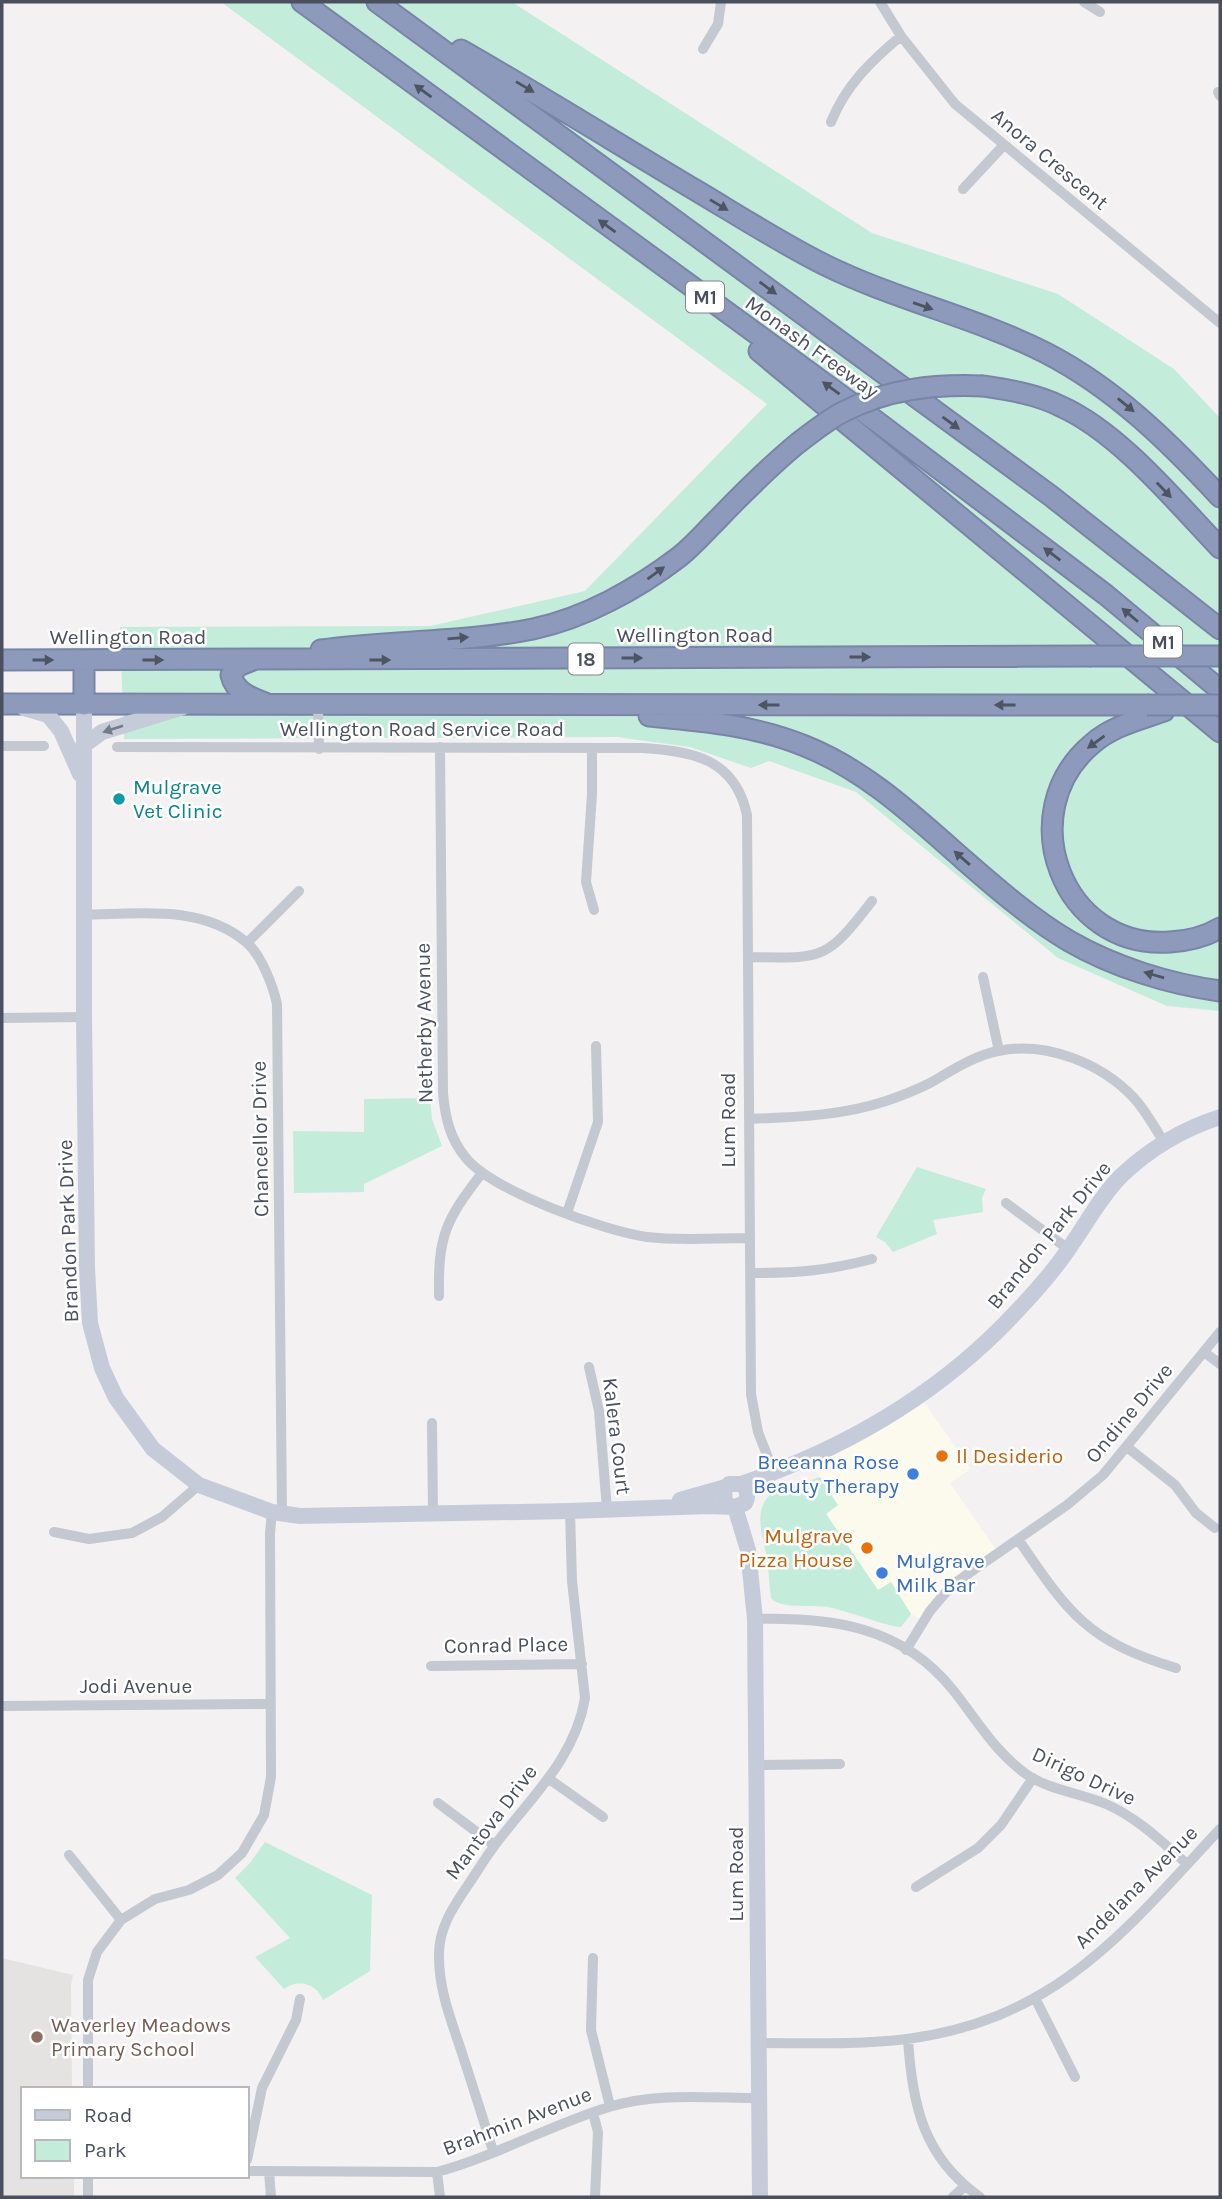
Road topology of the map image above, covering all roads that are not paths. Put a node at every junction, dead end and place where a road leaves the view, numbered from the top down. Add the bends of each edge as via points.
1 (302, 2) edge
2 (721, 2) edge
3 (880, 2) edge
4 (1084, 2) edge
5 (379, 3) edge
6 (1100, 12) dead end
7 (901, 36) junction
8 (703, 49) dead end
9 (831, 122) dead end
10 (1003, 146) junction
11 (963, 189) dead end
12 (641, 251) junction
13 (1220, 323) edge
14 (1220, 497) edge
15 (1220, 548) edge
16 (1220, 629) edge
17 (1220, 656) edge
18 (2, 660) edge
19 (84, 660) junction
20 (252, 660) junction
21 (1220, 690) edge
22 (6, 704) edge
23 (270, 704) junction
24 (318, 704) junction
25 (486, 704) junction
26 (84, 705) junction
27 (192, 705) junction
28 (1220, 705) edge
29 (1152, 710) junction
30 (1220, 732) edge
31 (2, 746) edge
32 (44, 746) dead end
33 (83, 746) junction
34 (117, 747) dead end
35 (440, 747) junction
36 (592, 748) junction
37 (319, 749) junction
38 (724, 770) joint
39 (83, 780) junction
40 (299, 891) dead end
41 (872, 901) dead end
42 (594, 910) dead end
43 (83, 915) junction
44 (1220, 928) edge
45 (248, 942) junction
46 (748, 957) junction
47 (983, 977) dead end
48 (1220, 991) edge
49 (84, 1017) junction
50 (2, 1018) edge
51 (596, 1046) dead end
52 (999, 1051) junction
53 (1220, 1117) edge
54 (749, 1119) junction
55 (1164, 1142) junction
56 (482, 1173) junction
57 (1006, 1203) dead end
58 (567, 1213) junction
59 (749, 1238) junction
60 (1069, 1249) junction
61 (872, 1259) dead end
62 (750, 1273) junction
63 (439, 1296) dead end
64 (1220, 1332) edge
65 (1204, 1352) junction
66 (1220, 1364) edge
67 (589, 1367) dead end
68 (432, 1423) dead end
69 (1127, 1447) junction
70 (774, 1473) junction
71 (199, 1485) junction
72 (738, 1497) junction
73 (607, 1509) junction
74 (570, 1511) junction
75 (277, 1513) junction
76 (433, 1514) junction
77 (1215, 1528) dead end
78 (54, 1532) dead end
79 (1018, 1539) junction
80 (755, 1619) junction
81 (906, 1650) junction
82 (582, 1664) junction
83 (431, 1666) dead end
84 (1176, 1668) dead end
85 (270, 1704) junction
86 (2, 1706) edge
87 (840, 1764) dead end
88 (756, 1765) junction
89 (1033, 1778) junction
90 (549, 1779) junction
91 (438, 1802) dead end
92 (603, 1817) dead end
93 (1220, 1829) edge
94 (1211, 1839) junction
95 (494, 1845) junction
96 (1220, 1847) edge
97 (69, 1856) dead end
98 (1187, 1864) junction
99 (915, 1888) dead end
100 (121, 1920) junction
101 (593, 1958) dead end
102 (1035, 1998) junction
103 (300, 1999) dead end
104 (908, 2039) junction
105 (758, 2043) junction
106 (1075, 2077) dead end
107 (88, 2087) edge
108 (759, 2098) junction
109 (610, 2106) junction
110 (593, 2113) junction
111 (494, 2151) junction
112 (248, 2155) edge
113 (248, 2171) edge
114 (269, 2172) junction
115 (437, 2172) junction
116 (88, 2178) edge
117 (965, 2186) junction
118 (88, 2197) edge
119 (271, 2197) edge
120 (440, 2197) edge
121 (595, 2197) edge
122 (760, 2197) edge
123 (953, 2197) edge
124 (980, 2197) edge

12 -> 1 highway, Monash Freeway / M1
2 - 8 street via 718,24
3 - 7 street, Anora Crescent
4 - 6 street
5 -> 14 highway via 825,265 1034,348 1097,383 1148,424
5 -> 16 highway, Monash Freeway / M1 via 1051,496
7 - 9 street via 856,79 839,100
7 - 10 street, Anora Crescent via 955,104
10 - 11 street
10 - 13 street, Anora Crescent
21 -> 12 highway, Monash Freeway / M1 via 1095,587
12 - 30 highway
20 -> 15 highway, bridge via 365,644 533,629 574,616 645,581 681,555 768,468 842,412 916,387 945,384 1013,390 1063,407 1112,440
20 -> 17 highway, Wellington Road / 18, bridge
18 -> 19 highway, Wellington Road / 18
19 -> 20 highway, Wellington Road / 18
19 - 26 highway
20 - 23 highway via 237,666 232,681 246,694
22 - 26 highway, 18
22 - 39 street via 48,715 61,731
23 - 24 highway, 18
23 - 27 highway, 18
24 - 25 highway, 18
24 - 37 street
29 -> 25 highway, 18
48 -> 25 highway via 1112,963 1069,941 967,862 897,800 806,746 757,729 709,721
26 - 27 highway, 18
26 - 33 street, Brandon Park Drive
27 -> 33 street via 102,732
28 - 29 highway, 18, bridge
29 -> 44 highway via 1093,742 1073,763 1052,813 1051,842 1058,870 1079,905 1118,934 1162,943 1191,940
31 - 32 street
33 - 39 street, Brandon Park Drive
34 - 37 street, Wellington Road Service Road
35 - 36 street, Wellington Road Service Road
35 - 37 street, Wellington Road Service Road
35 - 56 street, Netherby Avenue via 444,1110 459,1149
36 - 38 street, Wellington Road Service Road via 680,752
36 - 42 street via 586,882
38 - 46 street, Lum Road via 739,790 747,815
39 - 43 street, Brandon Park Drive
40 - 45 street
41 - 46 street via 838,943 822,953 801,958
43 - 45 street via 196,917
43 - 49 street, Brandon Park Drive
45 - 75 street, Chancellor Drive via 278,1004
46 - 54 street, Lum Road
47 - 52 street
49 - 50 street
49 - 71 street, Brandon Park Drive via 90,1323 116,1398 153,1449
51 - 58 street via 598,1122
52 - 54 street via 873,1105 824,1115
52 - 55 street via 1055,1054 1097,1069 1136,1101
53 - 55 street, Brandon Park Drive
54 - 59 street, Lum Road
55 - 60 street, Brandon Park Drive via 1120,1177
56 - 58 street, Netherby Avenue
56 - 63 street via 454,1211 442,1237
57 - 60 street
58 - 59 street, Netherby Avenue via 612,1230 650,1237
59 - 62 street, Lum Road
60 - 70 street, Brandon Park Drive via 1016,1312 939,1382 842,1443
61 - 62 street via 810,1272
62 - 70 street, Lum Road via 752,1406
64 - 65 street, Ondine Drive
65 - 66 street
65 - 69 street, Ondine Drive
67 - 73 street, Kalera Court via 599,1411
68 - 76 street
69 - 77 street via 1175,1485 1196,1513
69 - 79 street, Ondine Drive via 1078,1497
70 - 72 street, Brandon Park Drive
71 - 75 street, Brandon Park Drive
71 - 78 street via 162,1517 132,1533 89,1539
72 - 73 street, Brandon Park Drive
72 - 80 street, Lum Road
73 - 74 street, Brandon Park Drive
74 - 76 street, Brandon Park Drive
74 - 82 street, Mantova Drive
75 - 76 street, Brandon Park Drive via 322,1517
75 - 85 street, Chancellor Drive via 270,1533
79 - 81 street, Ondine Drive via 944,1592
79 - 84 street via 1060,1600 1087,1627 1123,1649
80 - 81 street, Dirigo Drive via 829,1621 870,1632
80 - 88 street, Lum Road
81 - 89 street, Dirigo Drive via 933,1669 991,1743
82 - 83 street, Conrad Place
82 - 90 street, Mantova Drive via 582,1715
85 - 86 street, Jodi Avenue
85 - 100 street, Chancellor Drive via 267,1803 242,1853 218,1875 189,1890 155,1899
87 - 88 street
88 - 105 street, Lum Road
89 - 98 street, Dirigo Drive via 1129,1816
89 - 99 street via 1001,1825 978,1848
90 - 92 street
90 - 95 street, Mantova Drive
91 - 95 street
93 - 94 street, Andelana Avenue
94 - 96 street
94 - 98 street, Andelana Avenue
95 - 111 street, Mantova Drive via 452,1909 441,1932 438,1955 448,2010
97 - 100 street
98 - 102 street, Andelana Avenue via 1104,1950
100 - 107 street, Chancellor Drive via 97,1952 88,1980
101 - 109 street via 591,2030
102 - 104 street, Andelana Avenue via 976,2023
102 - 106 street
103 - 112 street via 296,2020 262,2088
104 - 105 street, Andelana Avenue
104 - 117 street via 919,2118 937,2154
105 - 108 street, Lum Road
108 - 109 street, Brahmin Avenue via 650,2099
108 - 122 street, Lum Road
109 - 110 street, Brahmin Avenue
110 - 111 street, Brahmin Avenue
110 - 121 street via 598,2132
111 - 115 street, Brahmin Avenue
113 - 114 street, Brahmin Avenue
114 - 115 street, Brahmin Avenue
114 - 119 street
115 - 120 street
116 - 118 street
117 - 123 street
117 - 124 street

